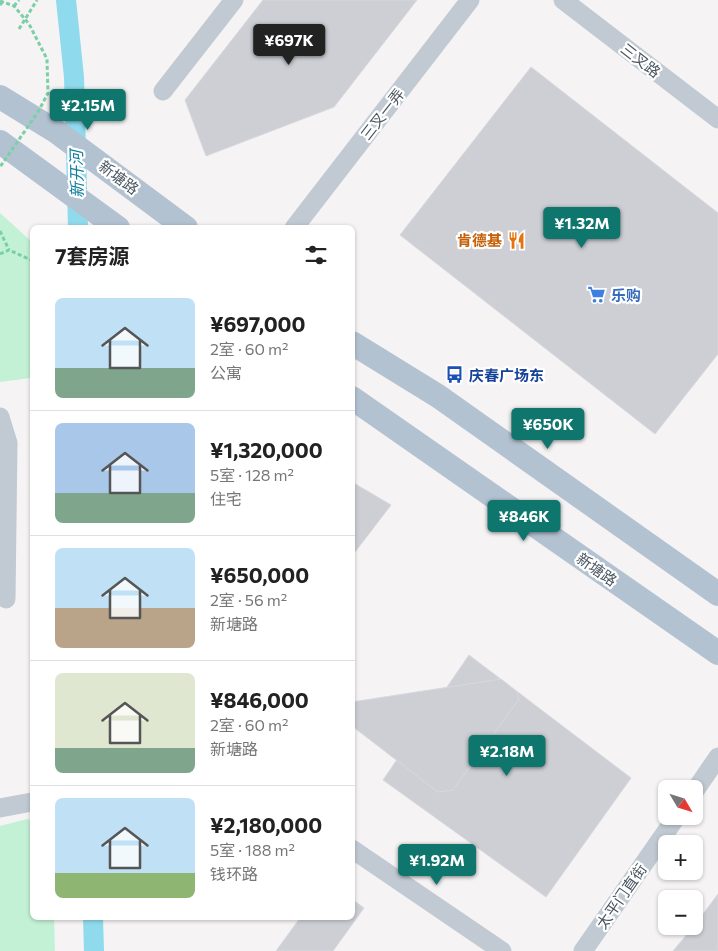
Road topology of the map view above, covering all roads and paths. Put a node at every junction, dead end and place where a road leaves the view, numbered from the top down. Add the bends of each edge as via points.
1 (4, 0) edge
2 (19, 0) edge
3 (37, 0) edge
4 (234, 0) edge
5 (470, 0) edge
6 (563, 0) edge
7 (0, 3) edge
8 (14, 6) junction
9 (19, 29) dead end
10 (163, 91) dead end
11 (0, 97) edge
12 (718, 120) edge
13 (0, 142) edge
14 (0, 166) edge
15 (114, 225) edge
16 (182, 225) edge
17 (296, 225) edge
18 (0, 231) edge
19 (9, 250) junction
20 (0, 254) edge
21 (30, 260) edge
22 (355, 344) edge
23 (355, 400) edge
24 (0, 417) edge
25 (4, 515) edge
26 (718, 594) edge
27 (6, 599) dead end
28 (718, 653) edge
29 (718, 757) edge
30 (702, 780) edge
31 (30, 802) edge
32 (0, 808) edge
33 (671, 825) edge
34 (355, 850) edge
35 (502, 951) edge
36 (583, 951) edge

1 - 7 path
2 - 8 path
3 - 9 path
4 - 10 street
5 - 17 street, 三叉一弄
6 - 12 street, 三叉路
7 - 8 path, bridge
8 - 14 path, bridge via 29,24 47,59 48,93
11 - 16 main road, 新塘路 via 57,132
13 - 15 main road
18 - 19 path
19 - 20 path
19 - 21 path
22 - 26 main road via 438,396
23 - 28 main road, 新塘路
24 - 25 street via 8,443
25 - 27 street
29 - 30 street
31 - 32 street
33 - 36 street, 太平门直街
34 - 35 street

